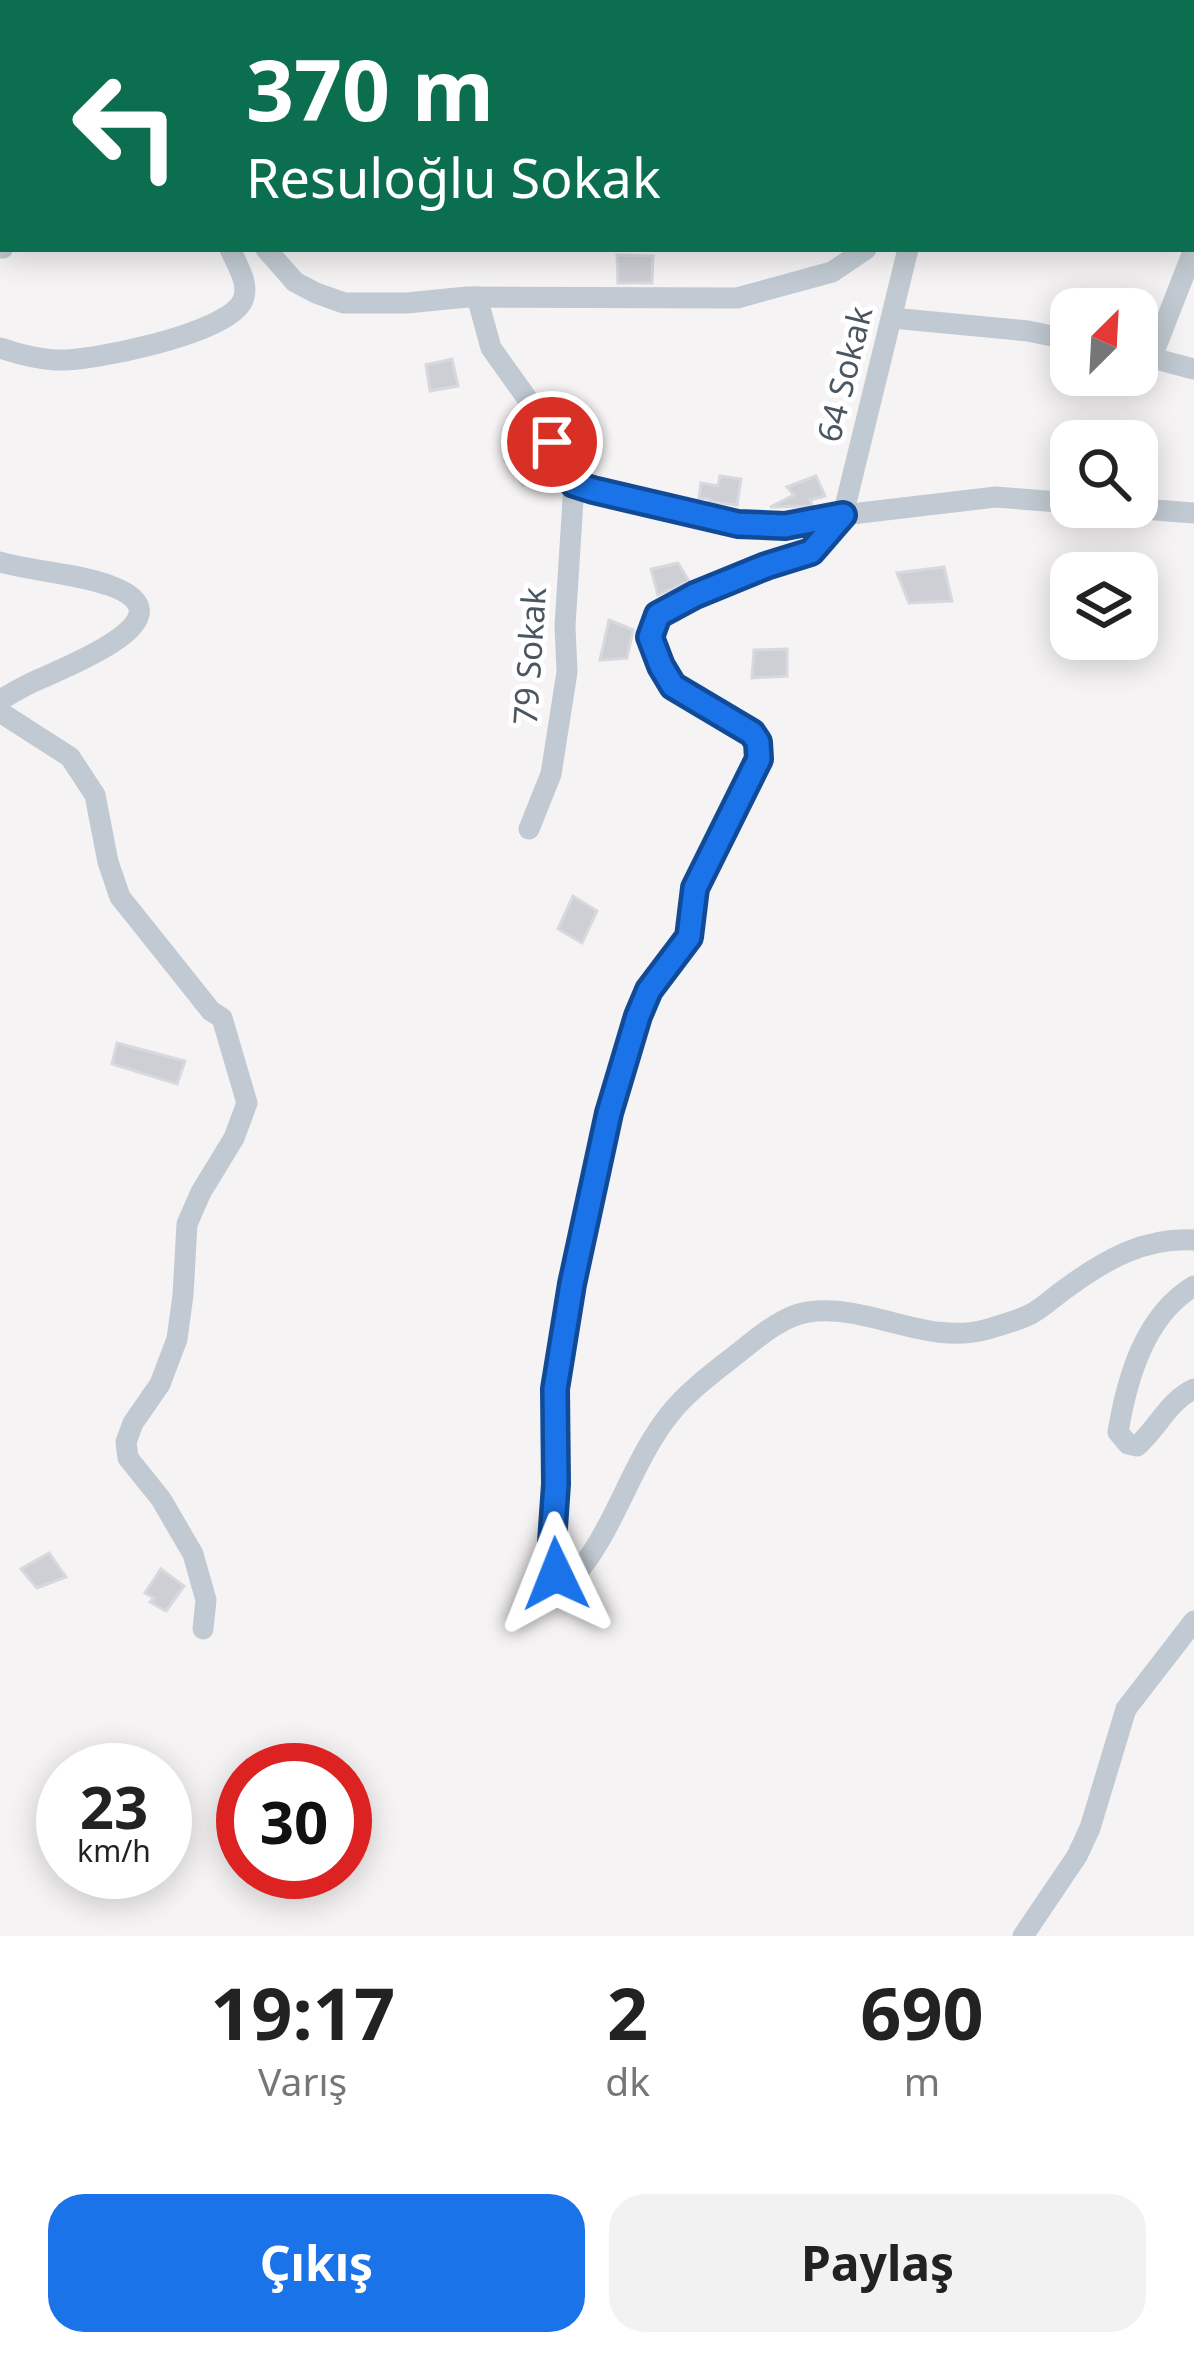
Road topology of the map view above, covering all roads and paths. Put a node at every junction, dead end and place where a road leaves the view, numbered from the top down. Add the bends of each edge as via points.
1 (231, 252) edge
2 (269, 252) edge
3 (862, 252) edge
4 (907, 252) edge
5 (1191, 252) edge
6 (477, 297) junction
7 (892, 318) junction
8 (1158, 326) edge
9 (1050, 336) edge
10 (0, 348) edge
11 (1158, 359) edge
12 (1194, 369) edge
13 (574, 484) junction
14 (1050, 501) edge
15 (1158, 510) edge
16 (1194, 513) edge
17 (843, 515) junction
18 (0, 562) edge
19 (0, 700) edge
20 (0, 712) edge
21 (529, 829) dead end
22 (1194, 1240) edge
23 (1194, 1286) edge
24 (1194, 1390) edge
25 (1194, 1621) edge
26 (203, 1629) dead end
27 (1023, 1936) edge

1 - 10 street via 244,300 209,326 109,356 56,360
2 - 6 street via 295,282 344,303
3 - 6 street via 832,272 737,298
4 - 7 street, 64 Sokak
5 - 8 street
6 - 13 street via 491,348
7 - 9 street
7 - 17 street, 64 Sokak
11 - 12 street
13 - 17 street via 738,524 785,526
13 - 21 street, 79 Sokak via 567,672 551,774
14 - 17 street via 996,497
15 - 16 street
17 - 22 street via 811,552 658,615 650,637 673,686 752,733 759,759 695,888 689,937 649,990 609,1113 555,1389 556,1574 565,1586 584,1568 669,1414 761,1334 801,1313 830,1310 960,1334 986,1330 1031,1314 1132,1247
18 - 19 street via 114,587 138,608 131,630 113,644
20 - 26 street via 70,757 95,794 120,897 222,1018 247,1103 187,1224 177,1340 126,1442 128,1458 193,1554 206,1600
23 - 24 street via 1159,1314 1134,1367 1118,1432 1137,1446 1174,1401
25 - 27 street via 1126,1709 1090,1828

